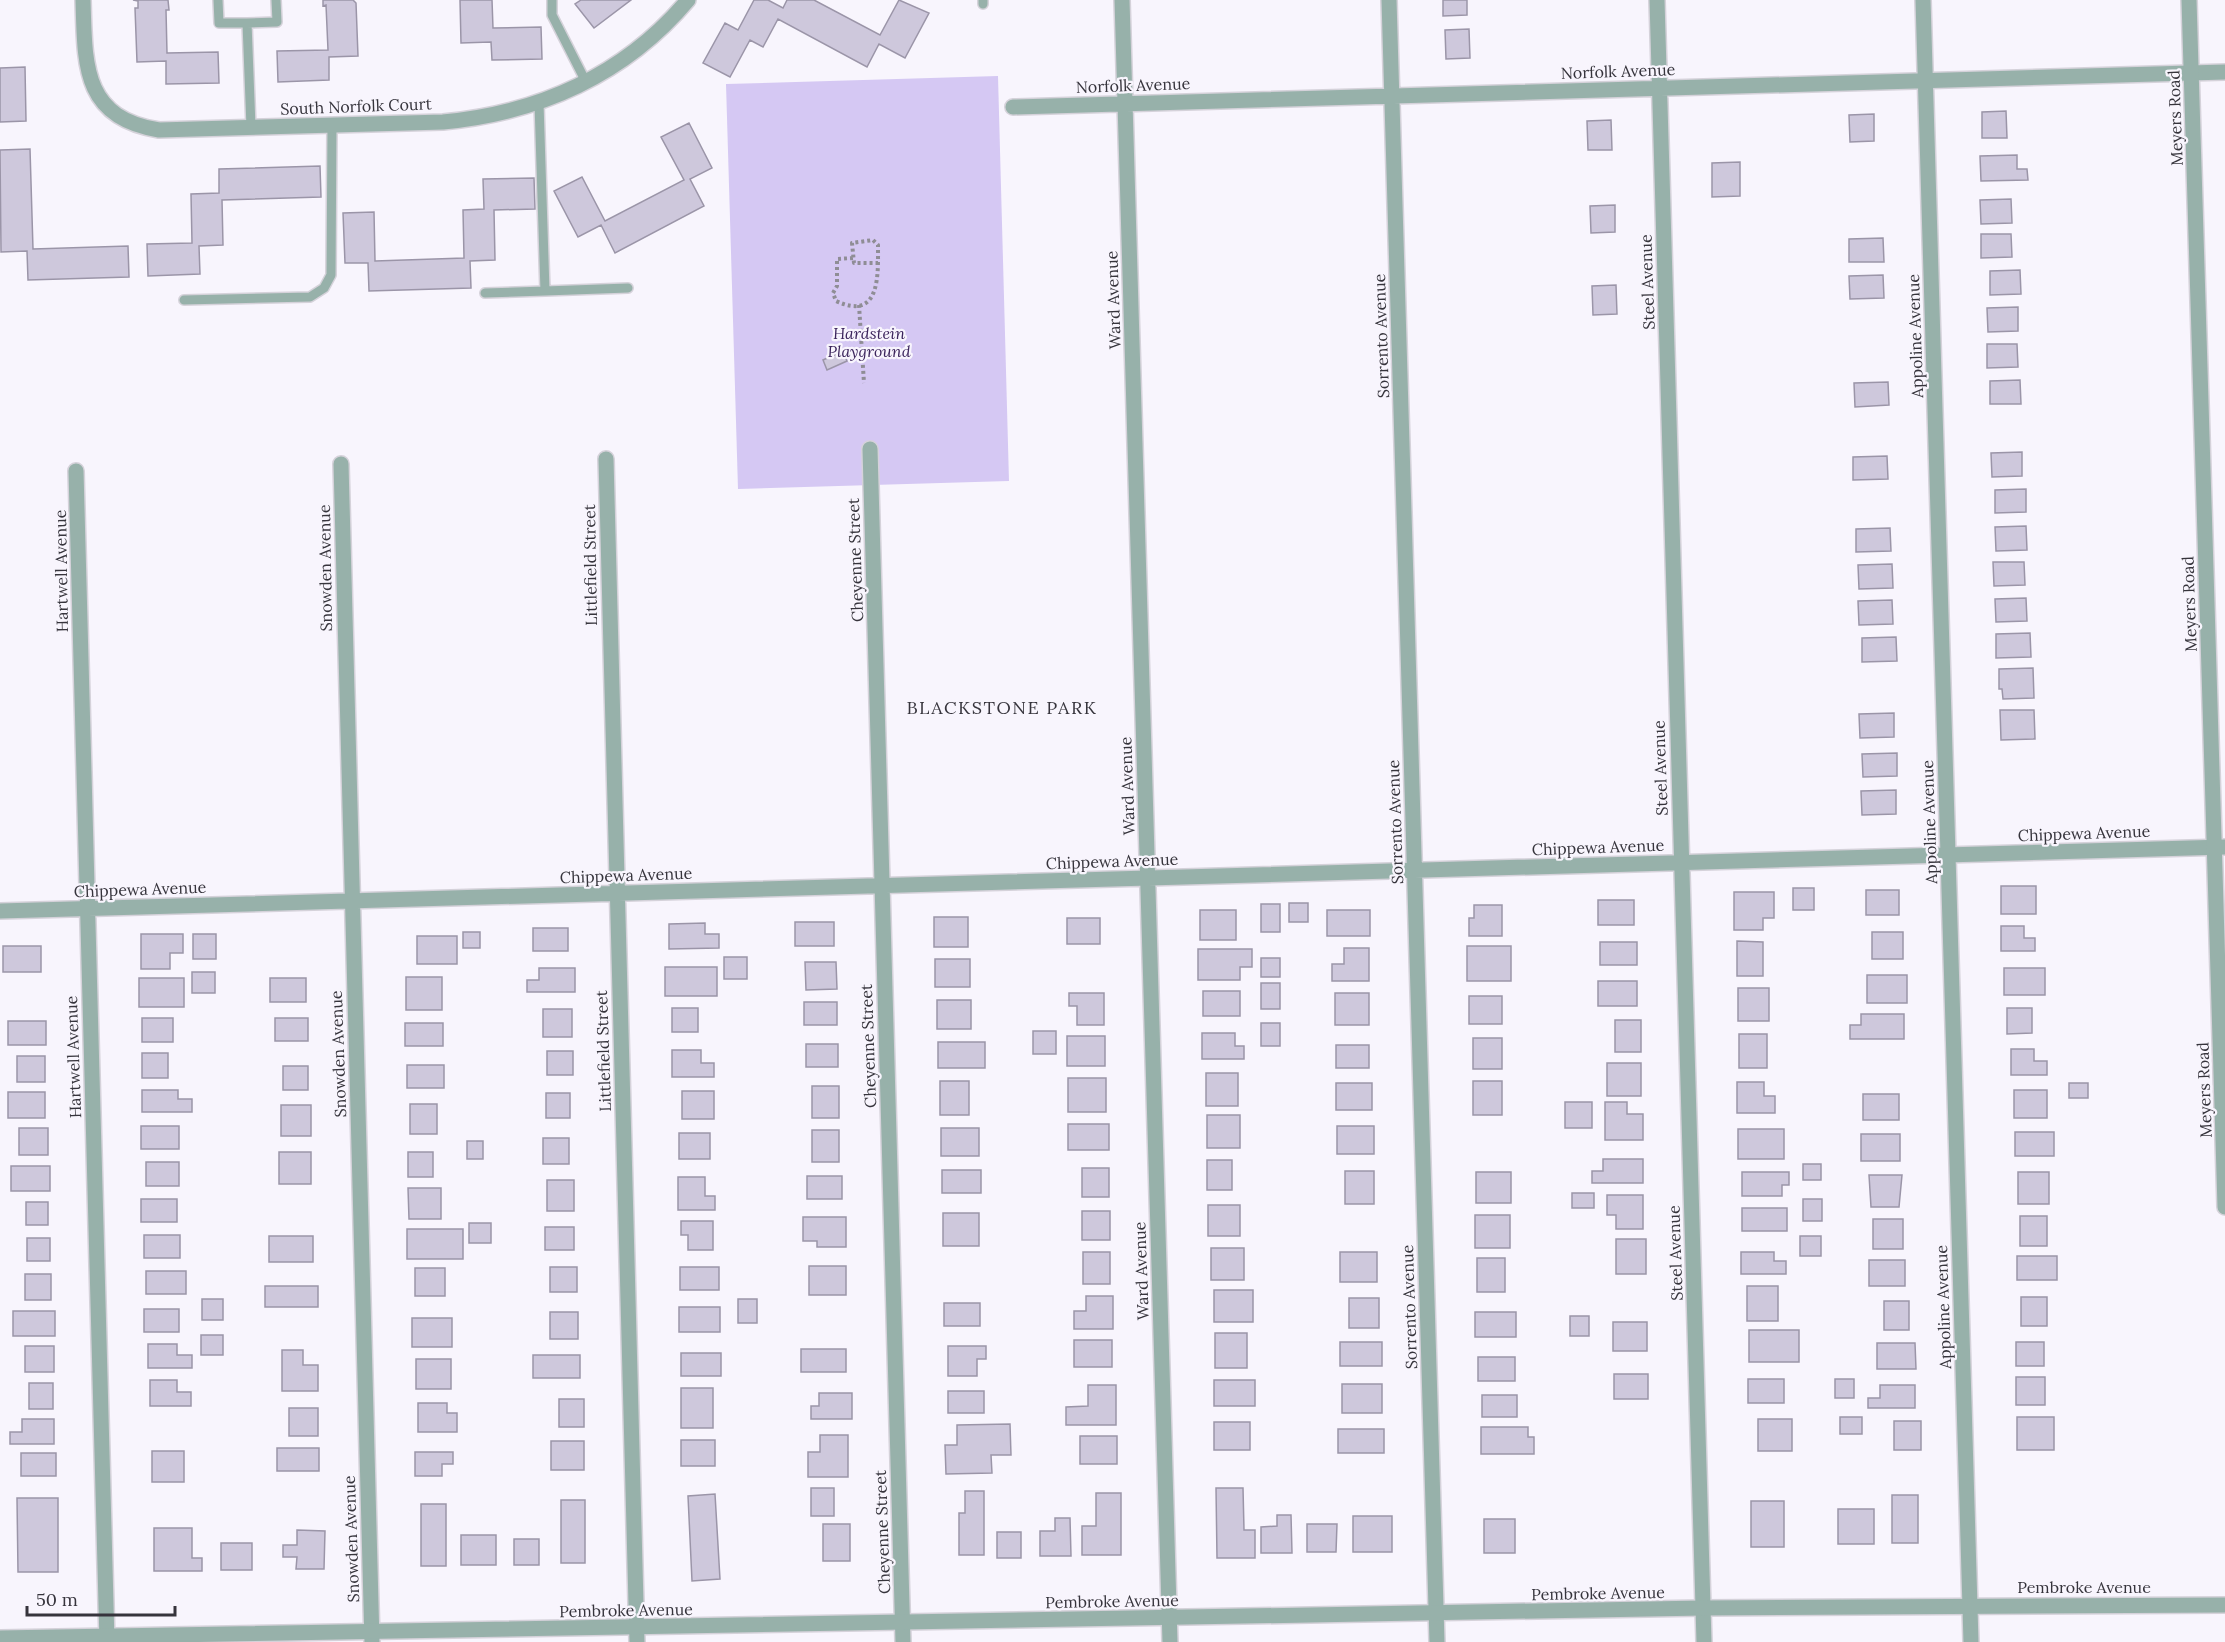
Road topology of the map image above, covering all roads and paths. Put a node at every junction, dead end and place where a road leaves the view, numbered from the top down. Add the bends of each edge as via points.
1 (83, 0) edge
2 (218, 0) edge
3 (276, 0) edge
4 (552, 0) edge
5 (688, 0) edge
6 (1122, 0) edge
7 (1389, 0) edge
8 (1657, 0) edge
9 (1923, 0) edge
10 (2189, 0) edge
11 (248, 23) junction
12 (2225, 72) edge
13 (2192, 73) junction
14 (1926, 80) junction
15 (586, 82) junction
16 (1659, 88) junction
17 (1392, 95) junction
18 (539, 103) junction
19 (1125, 103) junction
20 (1013, 106) dead end
21 (332, 125) junction
22 (251, 127) junction
23 (853, 258) junction
24 (878, 263) junction
25 (628, 288) dead end
26 (545, 291) junction
27 (485, 293) dead end
28 (184, 300) dead end
29 (859, 305) junction
30 (862, 353) junction
31 (845, 356) dead end
32 (864, 383) dead end
33 (870, 449) dead end
34 (606, 459) dead end
35 (341, 464) dead end
36 (76, 471) dead end
37 (2220, 847) edge
38 (1948, 855) junction
39 (1681, 862) junction
40 (1414, 870) junction
41 (1148, 878) junction
42 (882, 885) junction
43 (616, 893) junction
44 (352, 901) junction
45 (87, 908) junction
46 (0, 911) edge
47 (2225, 1207) edge
48 (1970, 1605) junction
49 (2225, 1605) edge
50 (1703, 1608) junction
51 (1436, 1614) junction
52 (1169, 1618) junction
53 (902, 1623) junction
54 (637, 1635) edge
55 (371, 1637) edge
56 (0, 1638) edge
57 (107, 1639) edge
58 (903, 1642) edge
59 (1170, 1642) edge
60 (1437, 1642) edge
61 (1704, 1642) edge
62 (1971, 1642) edge

1 - 22 street, South Norfolk Court via 87,73 99,98 112,112 134,125 159,130
2 - 11 lane via 219,23
3 - 11 lane via 277,22
4 - 15 lane via 552,15
5 - 15 street, South Norfolk Court via 640,49
6 - 19 street, Ward Avenue
7 - 17 street, Sorrento Avenue
8 - 16 street, Steel Avenue
9 - 14 street, Appoline Avenue
10 - 13 street, Meyers Road
11 - 22 lane
12 - 13 street, Norfolk Avenue
13 - 14 street, Norfolk Avenue
13 - 37 street, Meyers Road
14 - 16 street, Norfolk Avenue
14 - 38 street, Appoline Avenue
15 - 18 street, South Norfolk Court
16 - 17 street, Norfolk Avenue
16 - 39 street, Steel Avenue
17 - 19 street, Norfolk Avenue
17 - 40 street, Sorrento Avenue
18 - 21 street, South Norfolk Court via 475,119
18 - 26 lane
19 - 20 street, Norfolk Avenue
19 - 41 street, Ward Avenue
21 - 22 street, South Norfolk Court
21 - 28 lane via 331,275 324,288 310,297
23 - 24 path via 854,263
23 - 24 path via 852,243 873,240 878,245
23 - 29 path via 837,259 837,286 833,293 836,301
24 - 29 path via 876,291 871,300
25 - 26 lane
26 - 27 lane
29 - 30 path
30 - 31 path
30 - 32 path
33 - 42 street, Cheyenne Street
34 - 43 street, Littlefield Street
35 - 44 street, Snowden Avenue
36 - 45 street, Hartwell Avenue
37 - 38 street, Chippewa Avenue
37 - 47 street, Meyers Road
38 - 39 street, Chippewa Avenue
38 - 48 street, Appoline Avenue
39 - 40 street, Chippewa Avenue
39 - 50 street, Steel Avenue
40 - 41 street, Chippewa Avenue
40 - 51 street, Sorrento Avenue
41 - 42 street, Chippewa Avenue
41 - 52 street, Ward Avenue
42 - 43 street, Chippewa Avenue
42 - 53 street, Cheyenne Street
43 - 44 street, Chippewa Avenue
43 - 54 street, Littlefield Street
44 - 45 street, Chippewa Avenue
44 - 55 street, Snowden Avenue
45 - 46 street, Chippewa Avenue
45 - 57 street, Hartwell Avenue
48 - 49 street, Pembroke Avenue
48 - 50 street, Pembroke Avenue
48 - 62 street, Appoline Avenue
50 - 51 street, Pembroke Avenue
50 - 61 street, Steel Avenue
51 - 52 street, Pembroke Avenue
51 - 60 street, Sorrento Avenue
52 - 53 street, Pembroke Avenue
52 - 59 street, Ward Avenue
53 - 54 street, Pembroke Avenue
53 - 58 street, Cheyenne Street
54 - 55 street, Pembroke Avenue
55 - 57 street, Pembroke Avenue
56 - 57 street, Pembroke Avenue

